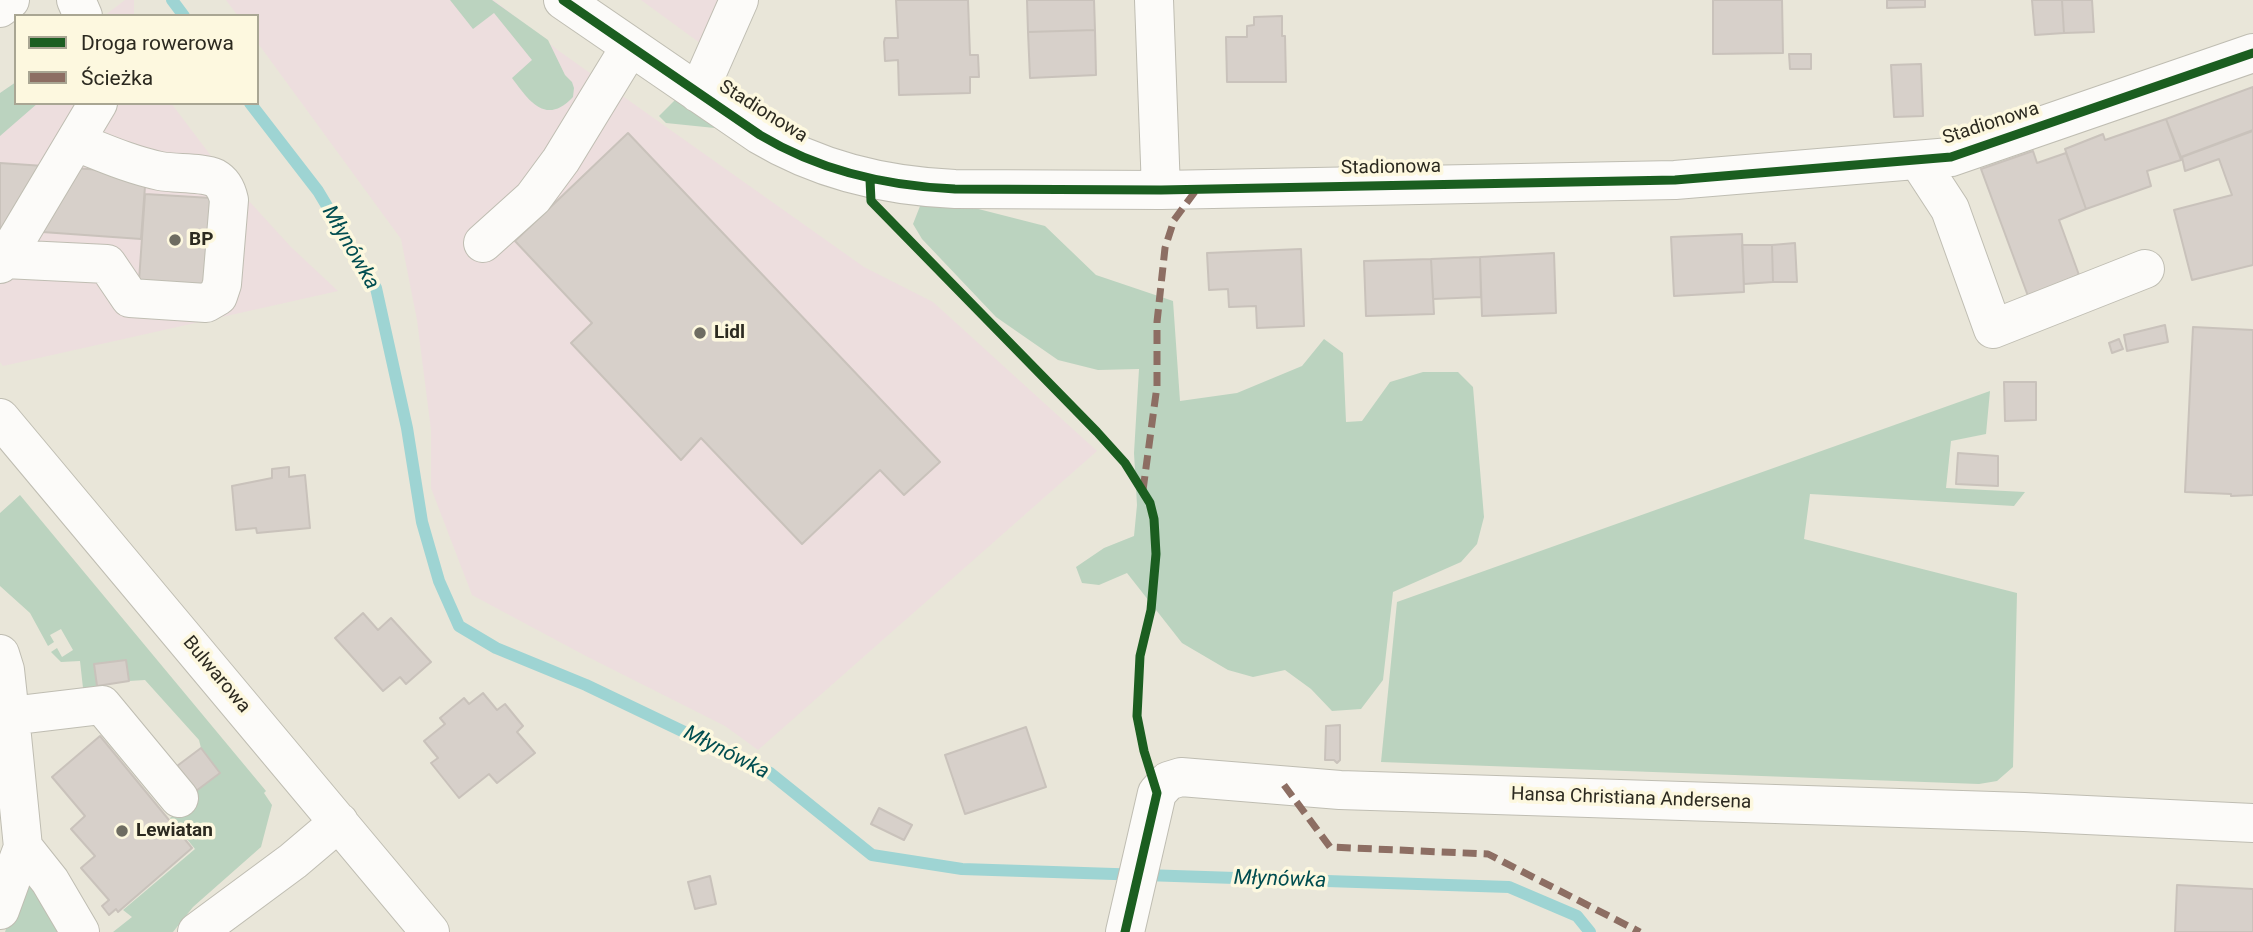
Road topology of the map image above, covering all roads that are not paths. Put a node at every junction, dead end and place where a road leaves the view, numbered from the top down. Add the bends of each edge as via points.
1 (10, 0) edge
2 (739, 0) edge
3 (1154, 0) edge
4 (586, 7) edge
5 (0, 8) edge
6 (629, 47) junction
7 (2253, 53) edge
8 (698, 93) junction
9 (97, 105) edge
10 (76, 142) junction
11 (1918, 160) junction
12 (1161, 190) junction
13 (483, 243) dead end
14 (3, 261) edge
15 (2145, 269) dead end
16 (0, 418) edge
17 (0, 654) edge
18 (10, 716) junction
19 (179, 799) dead end
20 (339, 822) junction
21 (2253, 823) edge
22 (23, 848) junction
23 (0, 910) edge
24 (1127, 924) edge
25 (80, 932) edge
26 (197, 932) edge
27 (430, 932) edge

1 - 5 street
2 - 8 street
3 - 12 street
4 - 6 street, Stadionowa
6 - 8 street, Stadionowa
6 - 13 street via 533,198
7 - 11 street, Stadionowa via 1951,158
8 - 12 street, Stadionowa via 778,146 870,180 944,189
9 - 10 street
10 - 14 street
10 - 14 street via 139,167 207,176 222,183 229,200 218,296 206,303 130,298 107,264
11 - 12 street, Stadionowa via 1675,180
11 - 15 street via 1950,209 1993,330
16 - 20 street, Bulwarowa
17 - 18 street
18 - 19 street via 102,705
18 - 22 street
20 - 26 street
20 - 27 street, Bulwarowa
21 - 24 street, Hansa Christiana Andersena via 1340,790 1181,777 1168,781 1157,793
22 - 23 street
22 - 25 street via 50,881

